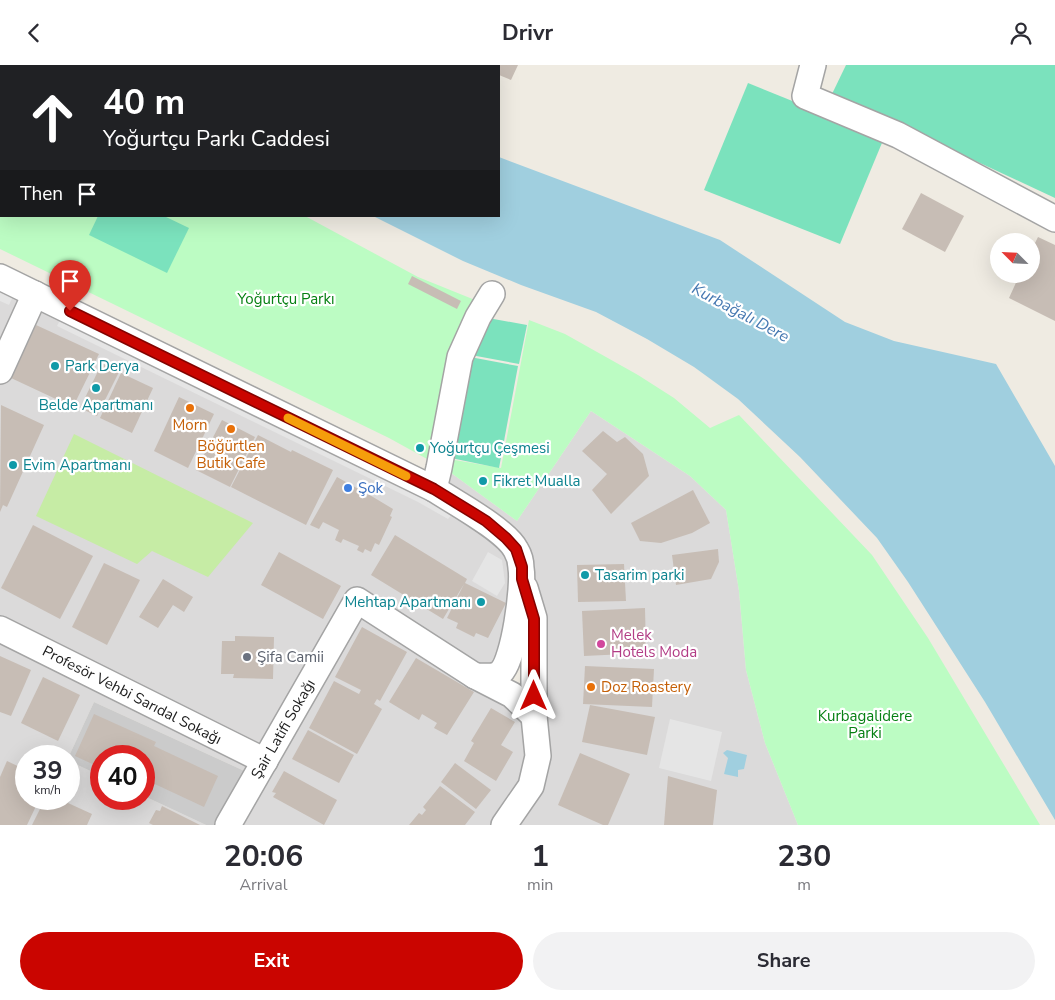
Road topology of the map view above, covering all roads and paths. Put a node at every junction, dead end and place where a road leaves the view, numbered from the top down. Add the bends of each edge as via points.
1 (813, 65) edge
2 (1055, 219) edge
3 (0, 277) edge
4 (35, 294) junction
5 (492, 295) dead end
6 (0, 371) edge
7 (434, 489) junction
8 (522, 579) junction
9 (0, 629) edge
10 (475, 676) junction
11 (534, 716) junction
12 (265, 761) junction
13 (228, 825) edge
14 (504, 825) edge

1 - 2 street via 805,96 898,135
3 - 4 street
4 - 6 street
4 - 7 street
5 - 7 street via 460,357
7 - 8 street via 486,521 506,538 516,549
8 - 10 street via 514,641 506,665 496,675
8 - 11 street via 534,619
9 - 12 street, Profesör Vehbi Sarıdal Sokağı
10 - 11 street, Şair Latifi Sokağı via 512,695
10 - 12 street, Şair Latifi Sokağı via 357,600
11 - 14 street via 538,756 531,787
12 - 13 street, Şair Latifi Sokağı

